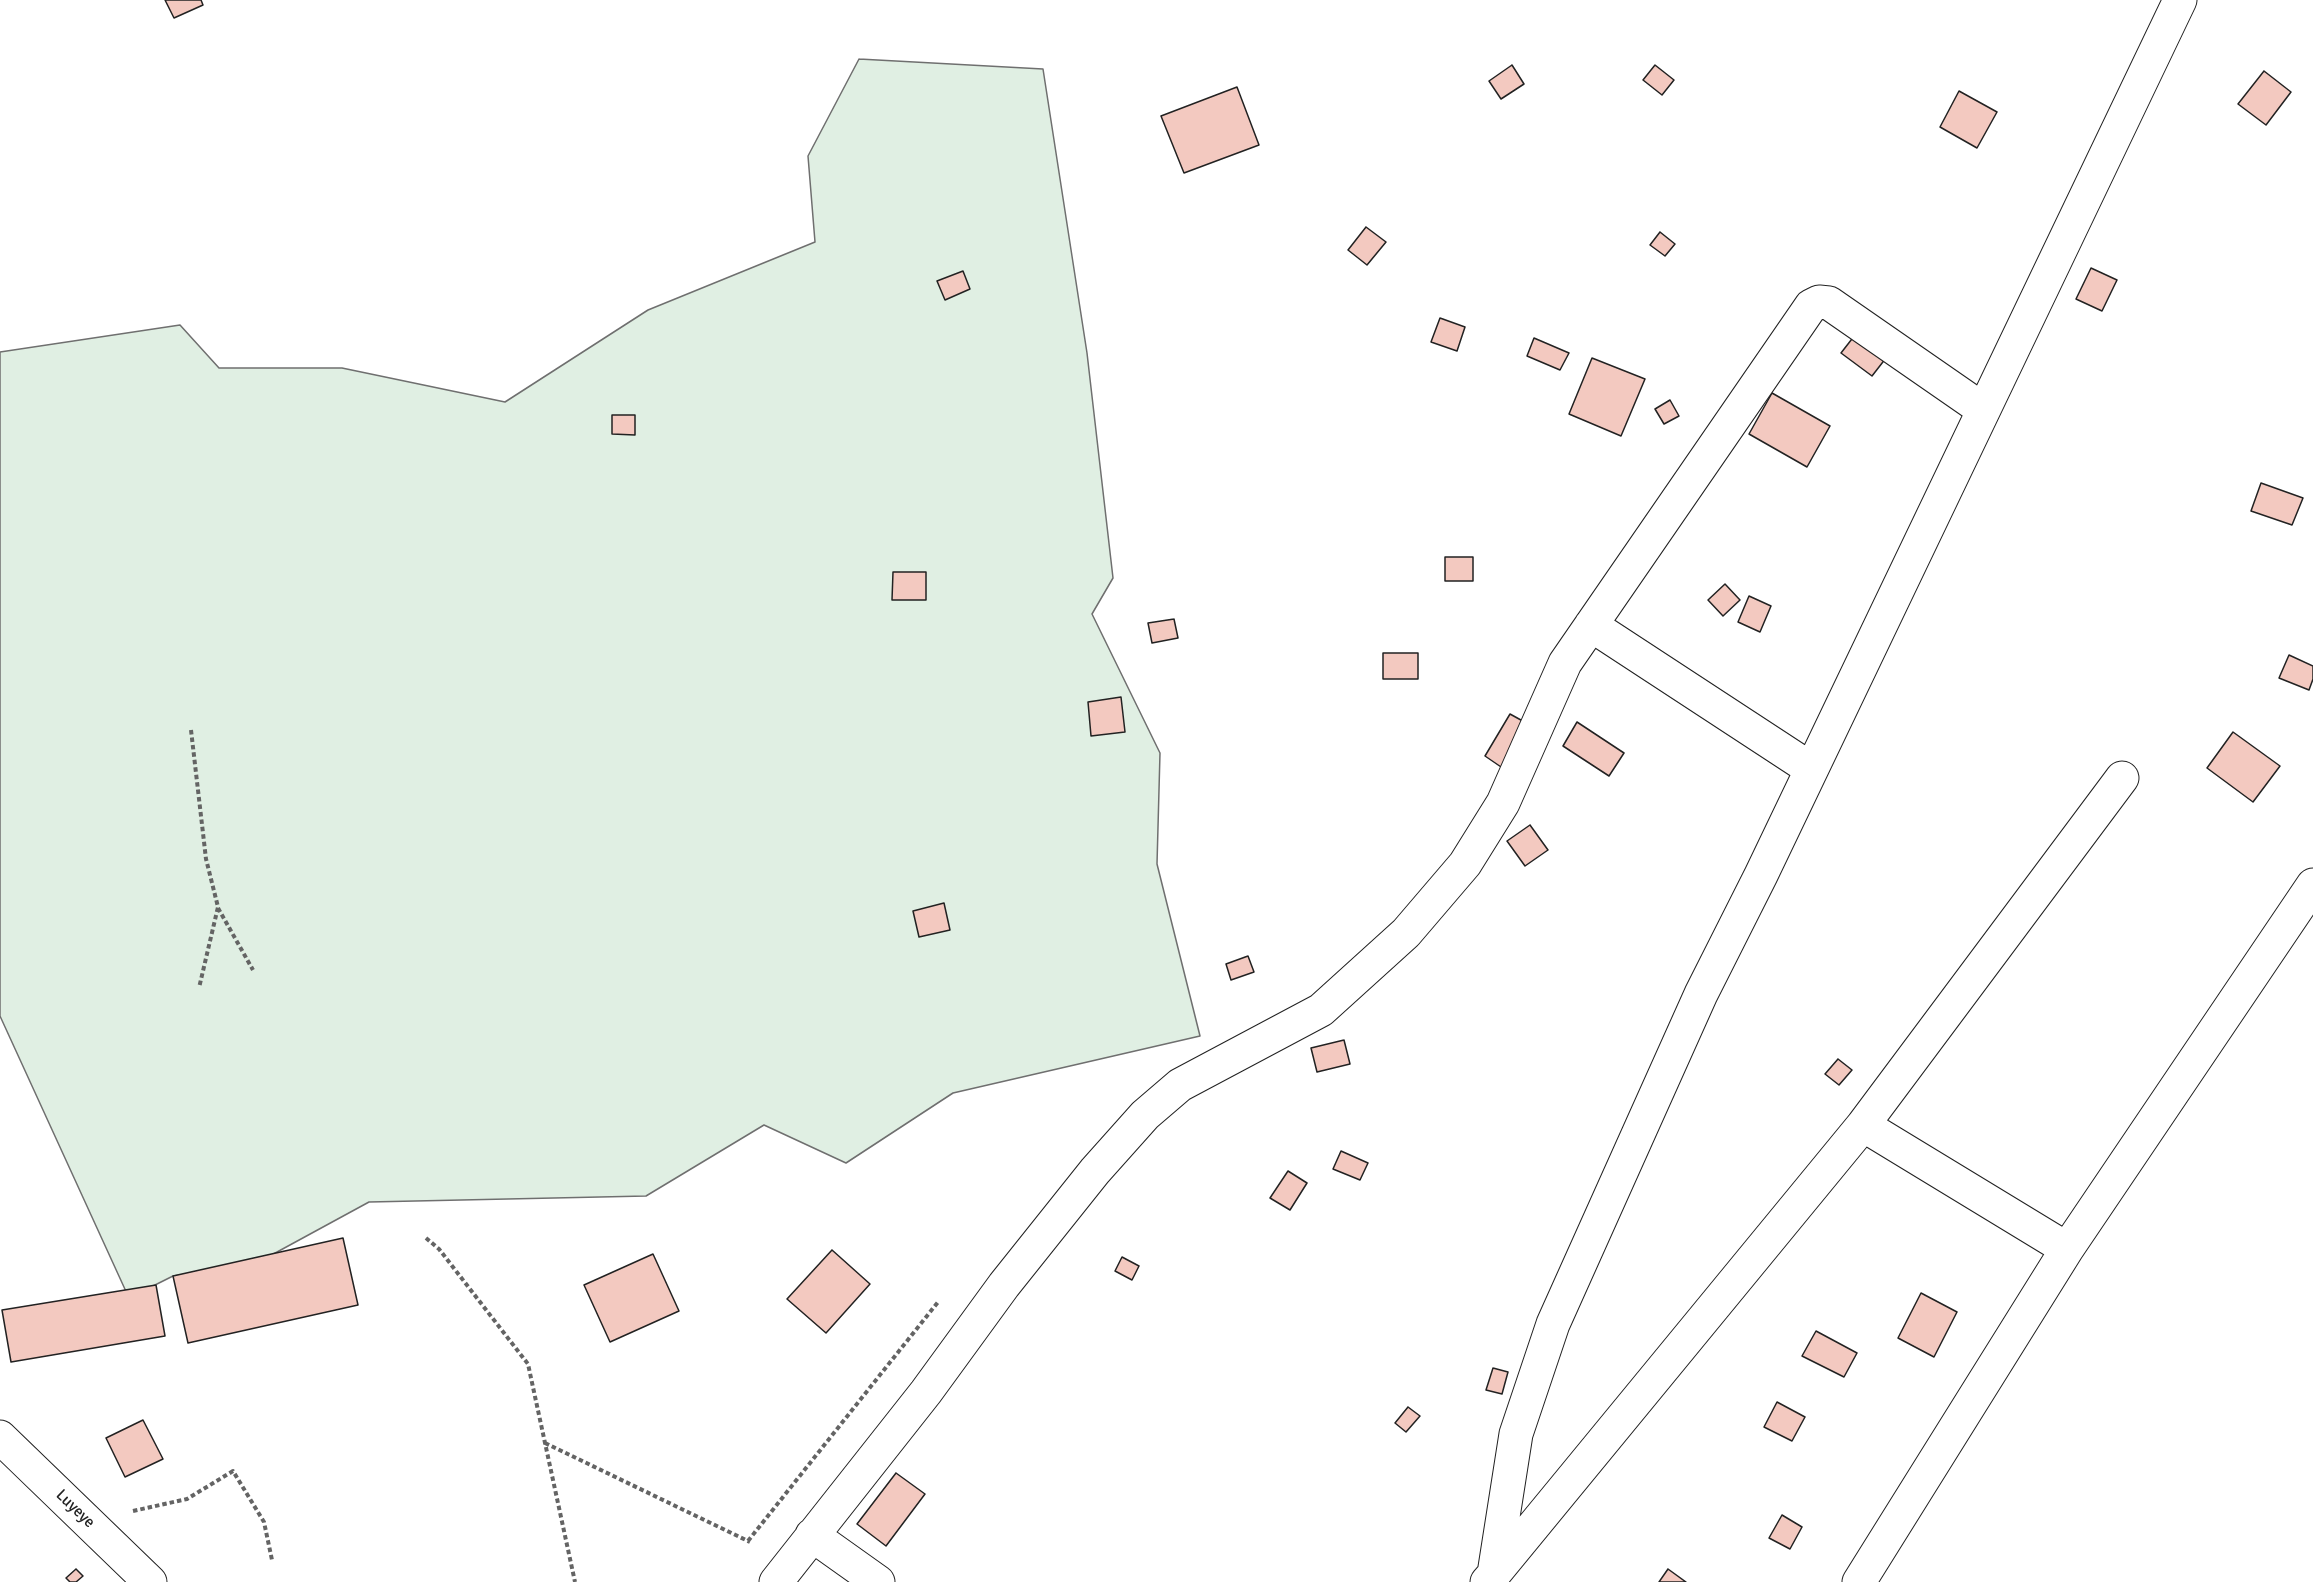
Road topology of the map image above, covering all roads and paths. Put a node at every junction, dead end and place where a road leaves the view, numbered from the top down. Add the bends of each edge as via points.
1 (2180, 0) edge
2 (1982, 409) junction
3 (1591, 625) junction
4 (191, 730) dead end
5 (1811, 769) junction
6 (2122, 777) dead end
7 (2313, 885) edge
8 (218, 907) junction
9 (253, 970) dead end
10 (200, 988) dead end
11 (1863, 1125) junction
12 (426, 1238) dead end
13 (2067, 1249) junction
14 (939, 1301) dead end
15 (0, 1437) edge
16 (545, 1443) junction
17 (75, 1510) junction
18 (812, 1535) junction
19 (748, 1541) junction
20 (272, 1560) dead end
21 (782, 1575) edge
22 (1491, 1579) edge
23 (150, 1582) edge
24 (575, 1582) edge
25 (878, 1582) edge
26 (1859, 1582) edge

1 - 2 street
2 - 3 street via 1829,303 1810,306
2 - 5 street
3 - 5 street
3 - 18 street via 1565,663 1503,803 1465,864 1406,933 1321,1010 1180,1086 1145,1115 1004,1285 926,1392
4 - 8 path via 206,859
5 - 22 street via 1701,994 1553,1324 1516,1434
6 - 11 street
7 - 13 street
8 - 9 path
8 - 10 path
11 - 13 street
11 - 22 street
12 - 16 path via 439,1249 528,1364
13 - 26 street
14 - 19 path
15 - 17 street, Luyeye
16 - 19 path
16 - 24 path
17 - 20 path via 136,1511 166,1504 187,1498 233,1471 264,1522
17 - 23 street, Luyeye
18 - 21 street
18 - 25 street
19 - 21 path

